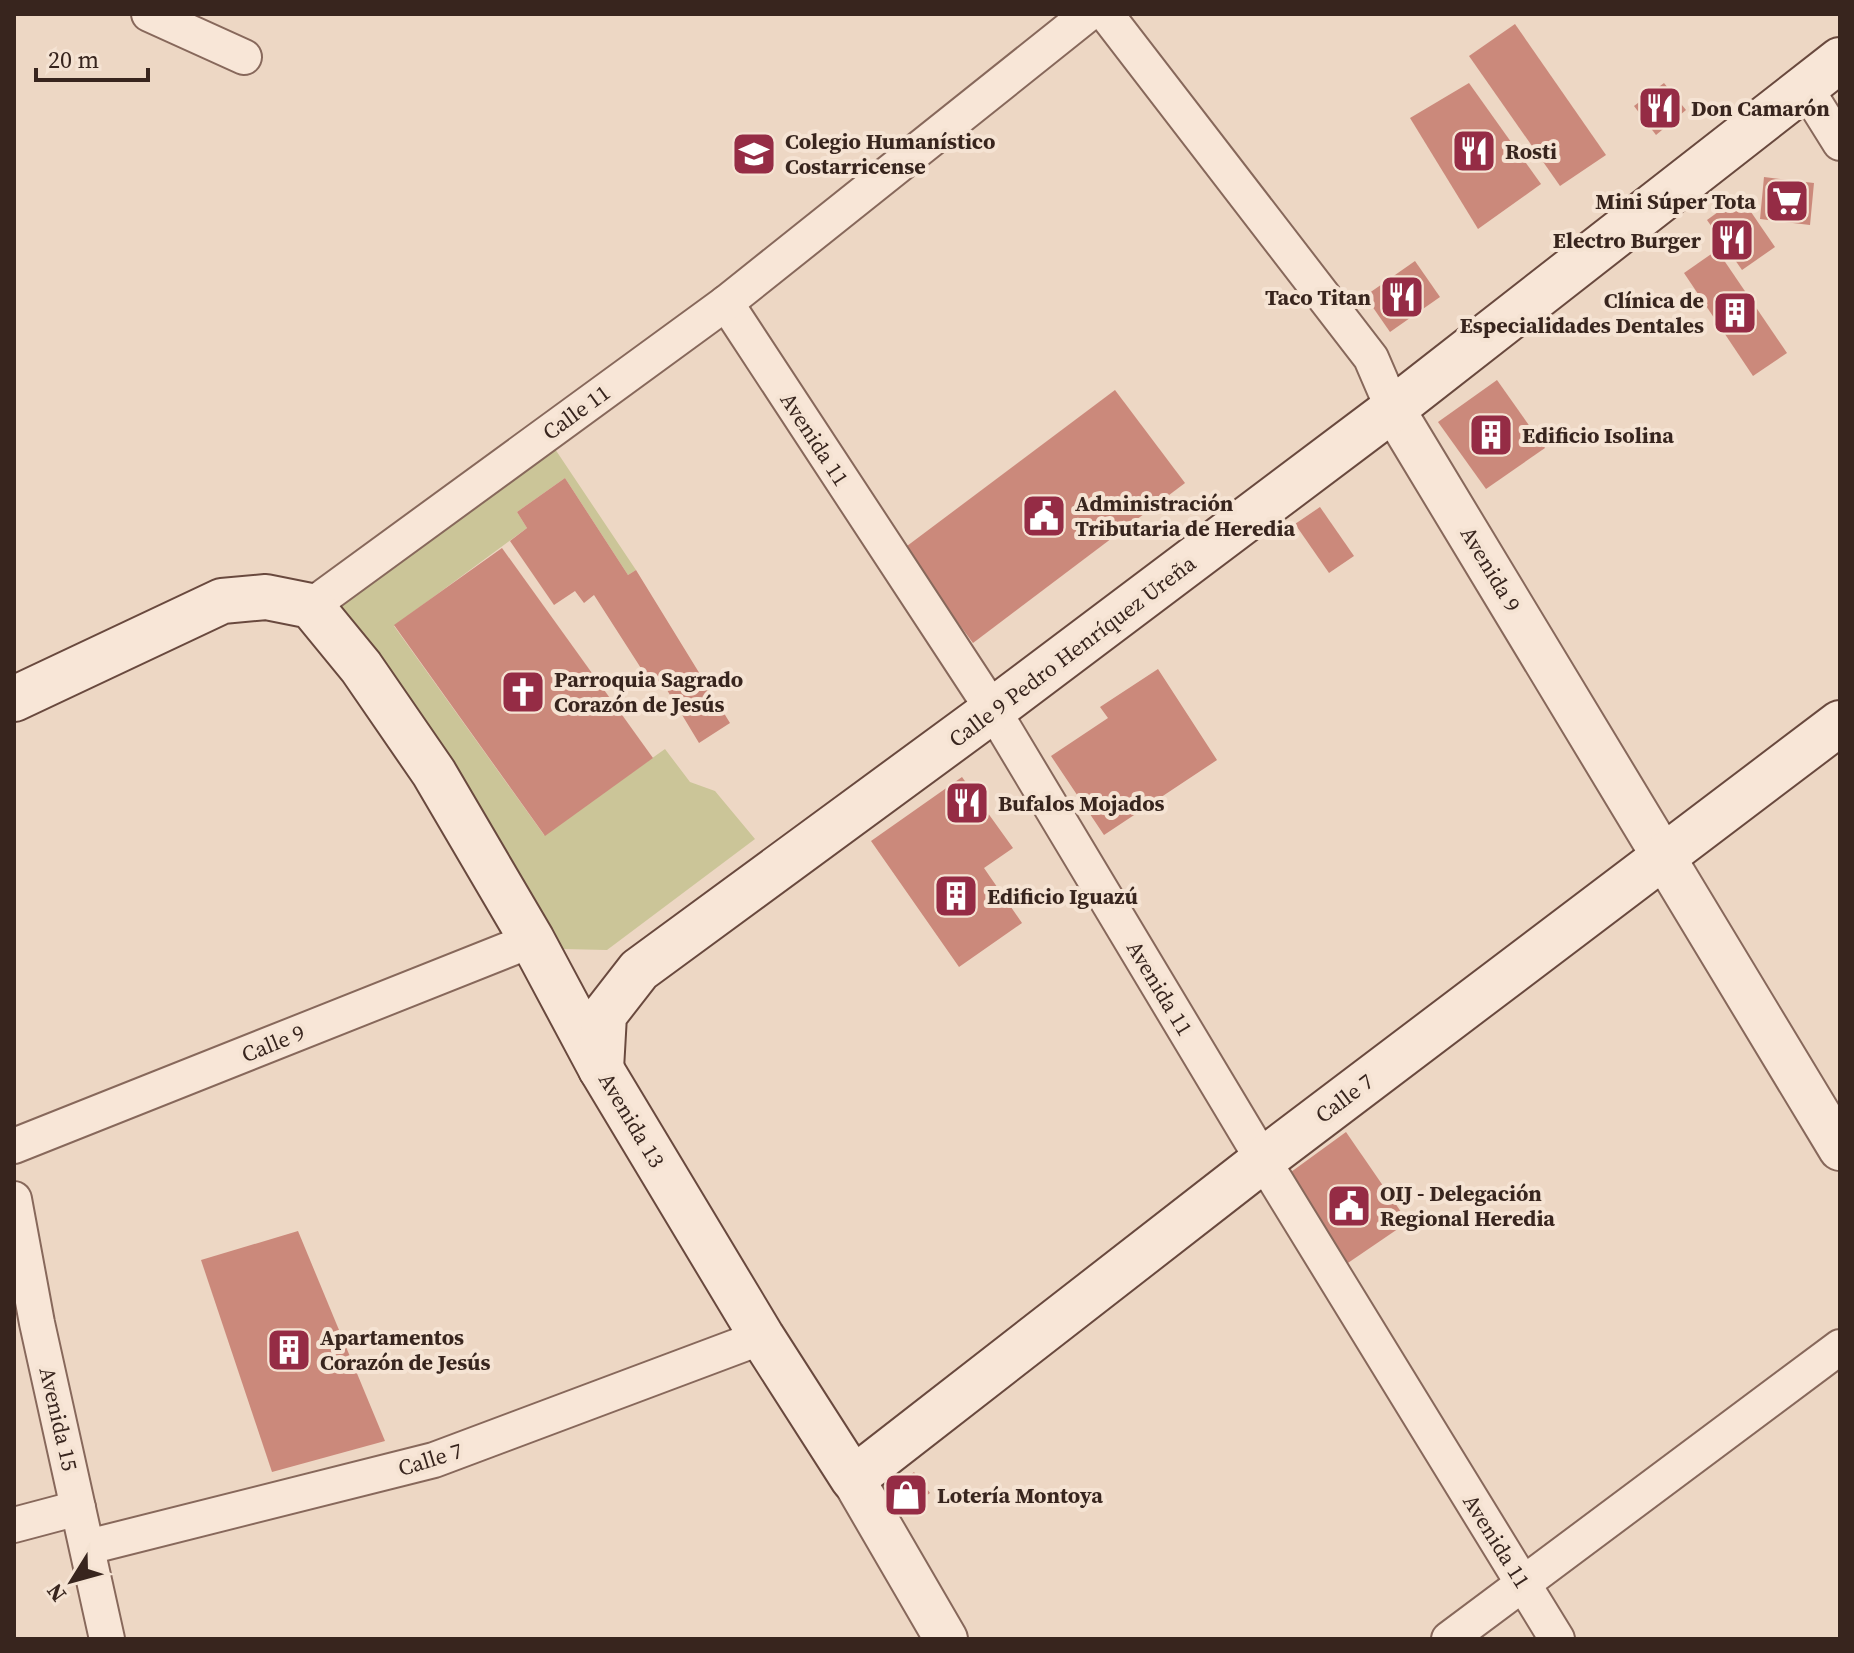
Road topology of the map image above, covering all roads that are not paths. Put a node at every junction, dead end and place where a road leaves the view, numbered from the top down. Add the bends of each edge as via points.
1 (149, 14) edge
2 (1088, 14) edge
3 (1106, 14) edge
4 (244, 57) dead end
5 (1840, 60) edge
6 (1805, 87) junction
7 (1840, 143) edge
8 (726, 303) junction
9 (1393, 409) junction
10 (311, 606) junction
11 (14, 699) edge
12 (993, 710) junction
13 (1840, 723) edge
14 (1665, 856) junction
15 (532, 940) junction
16 (639, 970) junction
17 (601, 1069) junction
18 (14, 1146) edge
19 (1840, 1149) edge
20 (1263, 1160) junction
21 (14, 1199) edge
22 (762, 1337) junction
23 (1840, 1347) edge
24 (853, 1479) junction
25 (78, 1508) junction
26 (14, 1525) edge
27 (88, 1547) junction
28 (1522, 1582) junction
29 (107, 1639) edge
30 (946, 1639) edge
31 (1449, 1639) edge
32 (1557, 1639) edge

1 - 4 street
2 - 8 street, Calle 11
3 - 9 street, Avenida 9 via 1371,358
5 - 6 main road, Calle 9 Pedro Henríquez Ureña
6 - 7 street
6 - 9 main road, Calle 9 Pedro Henríquez Ureña
8 - 10 street, Calle 11
8 - 12 street, Avenida 11
9 - 12 main road, Calle 9 Pedro Henríquez Ureña
9 - 14 street, Avenida 9
10 - 11 main road via 266,597 222,601
10 - 15 main road, Avenida 13 via 361,667 434,773
12 - 16 main road, Calle 9 Pedro Henríquez Ureña
12 - 20 street, Avenida 11
13 - 14 main road, Calle 7
14 - 19 street, Avenida 9
14 - 20 main road, Calle 7
15 - 16 main road, Calle 9 Pedro Henríquez Ureña via 565,972 594,976
15 - 17 main road, Avenida 13
15 - 18 street, Calle 9
16 - 17 main road, Calle 9 Pedro Henríquez Ureña via 604,1015
17 - 22 main road, Avenida 13
20 - 24 main road, Calle 7
20 - 28 street, Avenida 11
21 - 25 street, Avenida 15
22 - 24 main road, Avenida 13
22 - 27 street, Calle 7 via 434,1460
23 - 28 street
24 - 30 street, Avenida 13
25 - 26 street
25 - 27 street, Avenida 15
27 - 29 street, Avenida 15
28 - 31 street
28 - 32 street, Avenida 11

